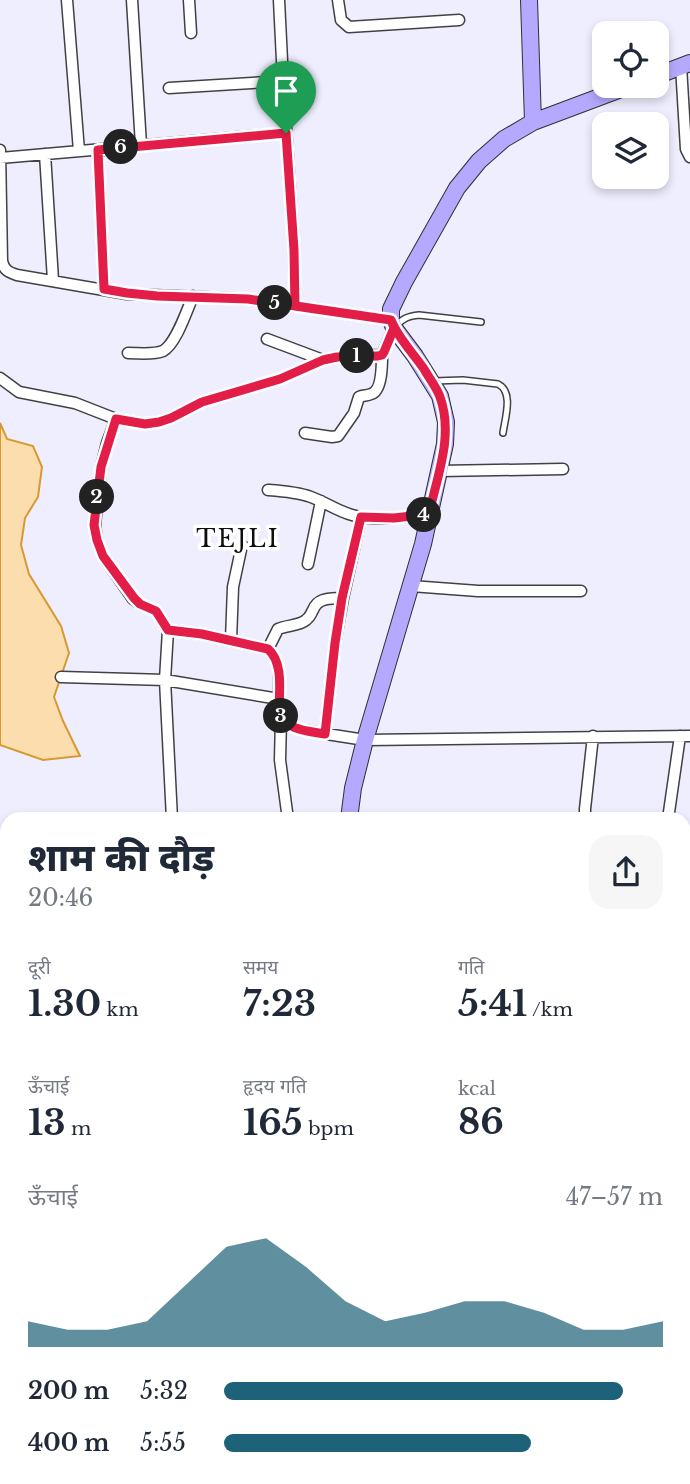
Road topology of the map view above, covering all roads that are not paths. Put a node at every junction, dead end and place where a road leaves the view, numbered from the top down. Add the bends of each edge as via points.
1 (67, 0) edge
2 (132, 0) edge
3 (189, 0) edge
4 (279, 0) edge
5 (338, 0) edge
6 (529, 0) edge
7 (459, 20) dead end
8 (191, 33) dead end
9 (686, 64) edge
10 (669, 71) edge
11 (283, 81) junction
12 (169, 88) dead end
13 (597, 98) edge
14 (533, 122) junction
15 (286, 133) junction
16 (141, 145) junction
17 (0, 150) edge
18 (98, 150) junction
19 (79, 151) junction
20 (45, 154) junction
21 (690, 157) edge
22 (0, 158) edge
23 (53, 281) junction
24 (104, 289) junction
25 (193, 296) junction
26 (295, 306) junction
27 (481, 322) dead end
28 (393, 324) junction
29 (267, 339) dead end
30 (128, 353) dead end
31 (382, 355) junction
32 (323, 360) junction
33 (0, 378) edge
34 (431, 382) junction
35 (116, 419) junction
36 (305, 433) dead end
37 (503, 433) dead end
38 (563, 469) dead end
39 (439, 471) junction
40 (268, 490) dead end
41 (321, 501) junction
42 (429, 514) junction
43 (361, 517) junction
44 (242, 545) dead end
45 (308, 564) dead end
46 (411, 586) junction
47 (581, 591) dead end
48 (342, 598) junction
49 (168, 630) junction
50 (231, 640) junction
51 (268, 649) junction
52 (61, 677) dead end
53 (165, 680) junction
54 (279, 699) junction
55 (281, 718) junction
56 (325, 734) junction
57 (593, 736) junction
58 (685, 736) edge
59 (365, 740) junction
60 (172, 812) edge
61 (287, 812) edge
62 (350, 812) edge
63 (585, 812) edge
64 (669, 812) edge

1 - 19 street
2 - 16 street
3 - 8 street
4 - 11 street
5 - 7 street via 341,20 349,27
6 - 14 street
9 - 10 street
9 - 21 street via 686,149
11 - 12 street
11 - 15 street
13 - 14 street
14 - 28 street via 504,139 457,188 391,309
15 - 16 street
15 - 26 street
16 - 18 street
17 - 22 street
18 - 19 street
18 - 24 street
19 - 20 street
20 - 22 street
20 - 23 street
22 - 23 street via 4,267 9,273
23 - 24 street
24 - 25 street
25 - 26 street
25 - 30 street via 178,333 163,351
26 - 28 street
27 - 28 lane via 419,315
28 - 31 street
28 - 34 street
29 - 32 street
31 - 32 street
31 - 36 street via 376,392 359,397 338,436
32 - 35 street via 280,379 202,402 159,422
33 - 35 street via 19,392 75,403
34 - 37 lane via 463,380 503,386 507,400
34 - 39 street via 440,396 446,422
35 - 49 street via 101,467 94,525 97,540 103,556 134,598 156,611
38 - 39 street
39 - 42 street
40 - 41 street
41 - 43 street
41 - 45 street
42 - 43 street
42 - 46 street
43 - 48 street
44 - 50 street via 233,587
46 - 47 street
46 - 59 street
48 - 51 street via 317,601 306,620 278,629
48 - 56 street
49 - 50 street
49 - 53 street
50 - 51 street
51 - 54 street via 278,664
52 - 53 street
53 - 54 street
53 - 60 street
54 - 55 street
55 - 56 street via 292,727
55 - 61 street via 280,760
56 - 59 street
57 - 58 street
57 - 59 street
57 - 63 street
58 - 64 street
59 - 62 street

